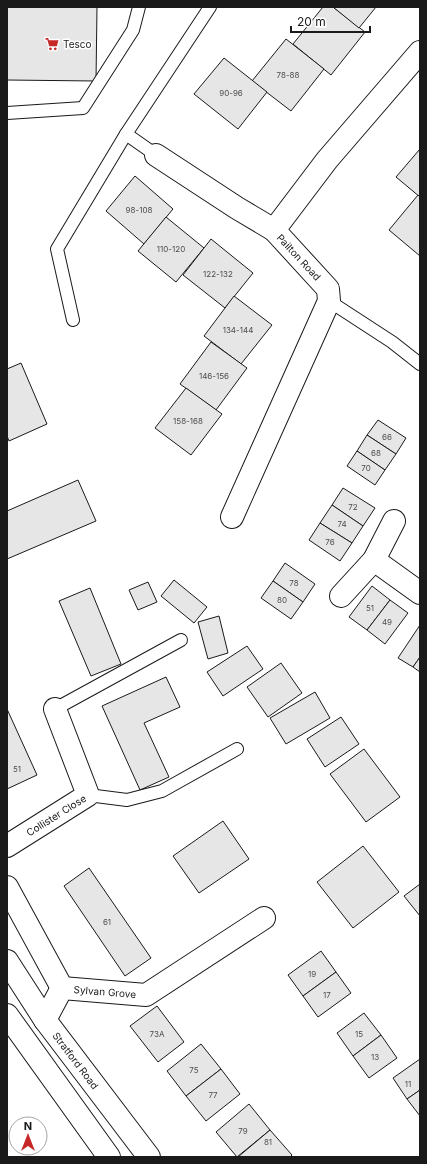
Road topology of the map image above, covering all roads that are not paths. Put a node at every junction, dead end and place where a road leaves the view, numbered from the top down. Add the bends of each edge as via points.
1 (139, 7) edge
2 (210, 7) edge
3 (420, 52) edge
4 (7, 113) edge
5 (126, 134) junction
6 (156, 155) joint
7 (274, 230) junction
8 (329, 301) junction
9 (73, 320) dead end
10 (420, 364) edge
11 (232, 517) dead end
12 (394, 521) dead end
13 (374, 560) junction
14 (420, 593) edge
15 (341, 596) dead end
16 (181, 640) dead end
17 (55, 709) joint
18 (237, 749) dead end
19 (88, 795) junction
20 (7, 846) edge
21 (7, 887) edge
22 (264, 918) dead end
23 (7, 961) edge
24 (62, 988) junction
25 (7, 1015) edge
26 (45, 1020) junction
27 (109, 1157) edge
28 (149, 1157) edge

1 - 4 lane via 132,30 83,108
2 - 5 lane
3 - 7 main road, Pailton Road via 327,160
5 - 6 lane
5 - 9 lane via 57,248
6 - 7 main road
7 - 8 main road, Pailton Road via 328,289
8 - 10 lane via 392,342
8 - 11 main road
12 - 13 main road
13 - 14 main road
13 - 15 main road
16 - 17 lane
17 - 19 main road, Collister Close
18 - 19 lane via 162,790 127,800
19 - 20 main road, Collister Close
21 - 24 main road, Sylvan Grove
22 - 24 main road, Sylvan Grove via 146,995
23 - 26 main road, Stratford Road
24 - 26 main road
25 - 27 main road
26 - 28 main road, Stratford Road

